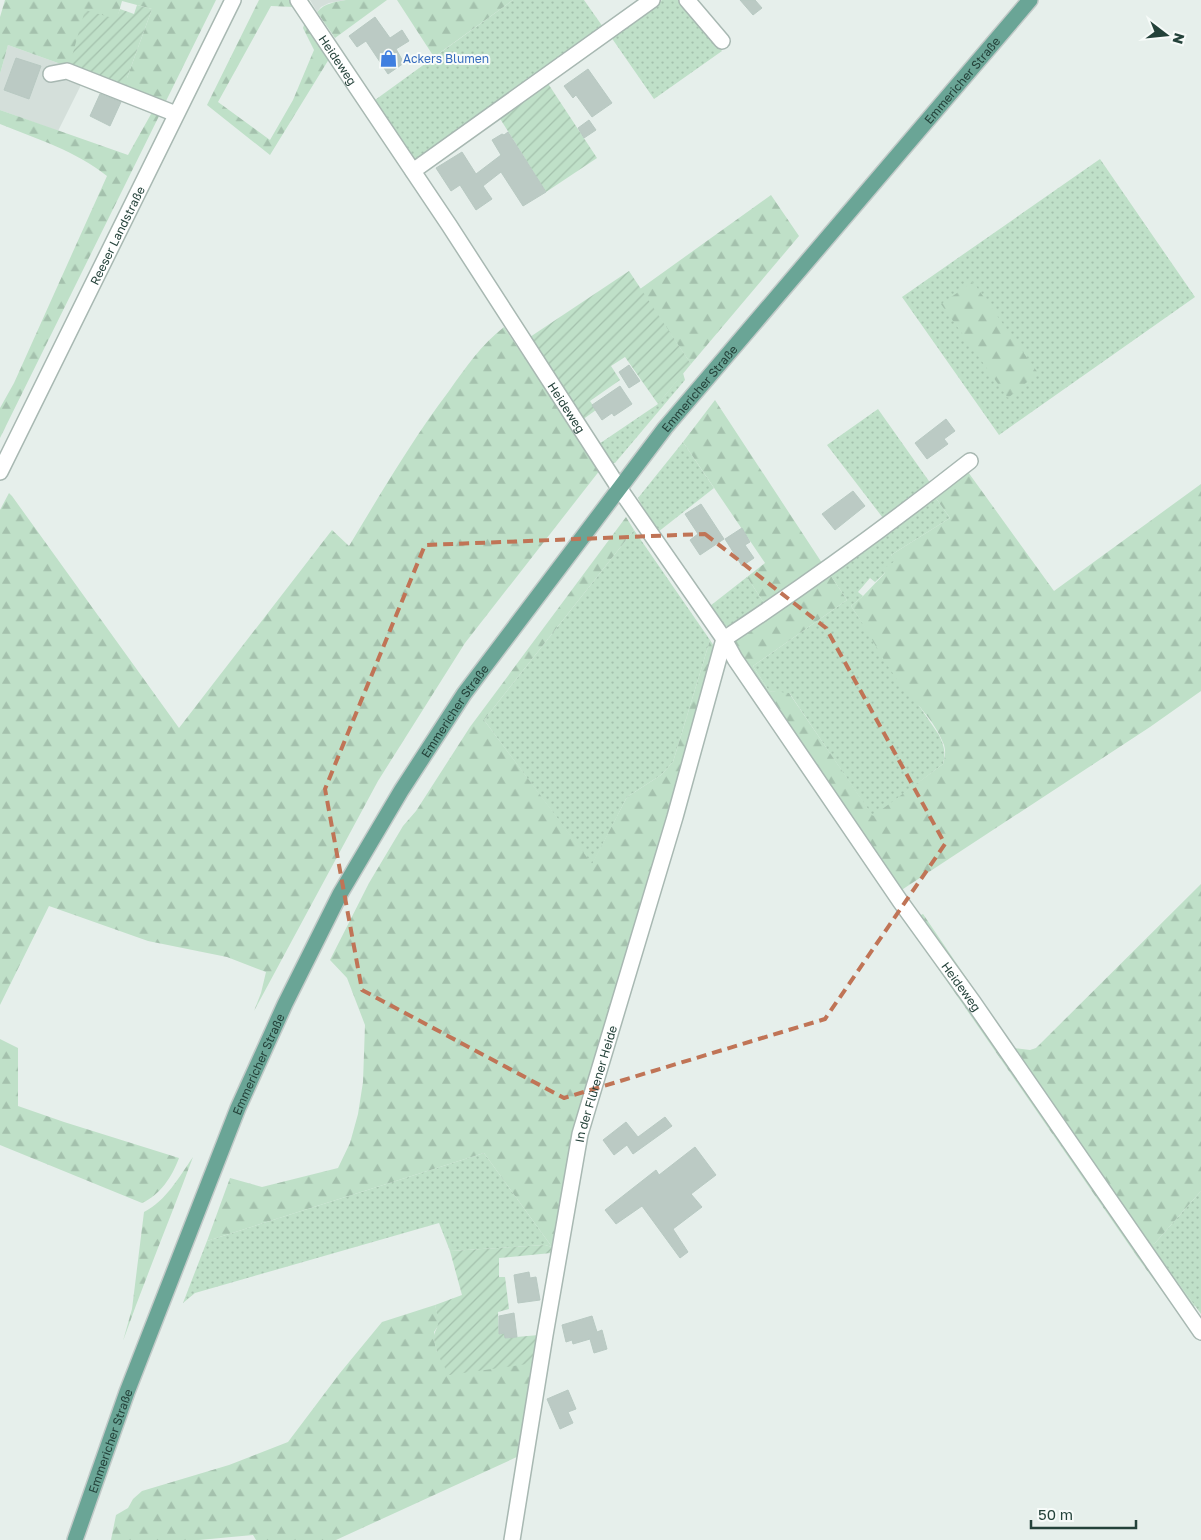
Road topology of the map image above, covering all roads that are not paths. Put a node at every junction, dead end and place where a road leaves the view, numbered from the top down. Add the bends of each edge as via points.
1 (233, 0) edge
2 (298, 0) edge
3 (652, 0) edge
4 (687, 0) edge
5 (1030, 0) edge
6 (722, 41) dead end
7 (51, 74) dead end
8 (176, 114) junction
9 (413, 171) junction
10 (970, 461) dead end
11 (0, 472) edge
12 (619, 488) junction
13 (724, 639) junction
14 (1201, 1332) edge
15 (75, 1540) edge
16 (512, 1540) edge

1 - 8 street, Reeser Landstraße
2 - 9 street, Heideweg
3 - 9 street
4 - 6 street
5 - 12 main road, Emmericher Straße via 672,421
7 - 8 street via 67,71
8 - 11 street, Reeser Landstraße
9 - 12 street, Heideweg
10 - 13 street via 796,592
12 - 13 street, Heideweg
12 - 15 main road, Emmericher Straße via 464,694 340,894 238,1108 134,1374
13 - 14 street, Heideweg via 734,659
13 - 16 street, In der Flürener Heide via 675,817 580,1134

